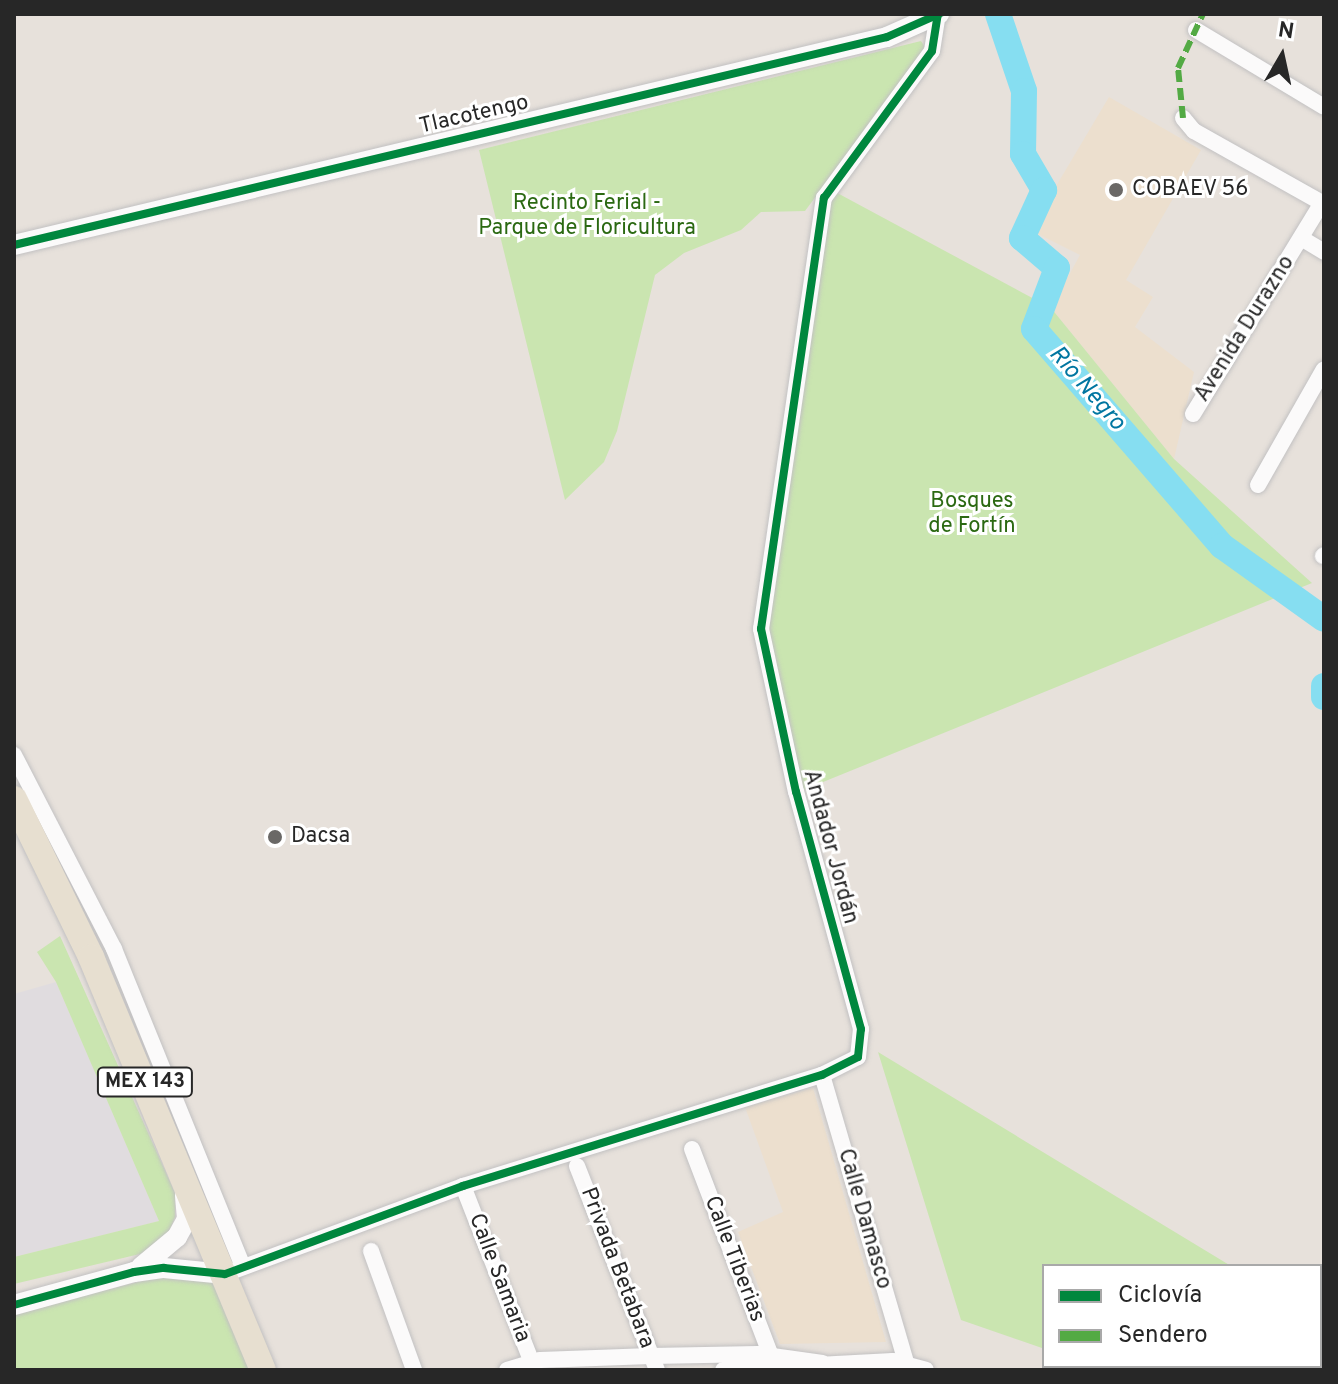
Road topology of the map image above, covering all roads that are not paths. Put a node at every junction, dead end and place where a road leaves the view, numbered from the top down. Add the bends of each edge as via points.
1 (938, 14) edge
2 (1196, 30) dead end
3 (1324, 107) edge
4 (1183, 118) dead end
5 (1323, 204) edge
6 (1301, 238) junction
7 (14, 245) edge
8 (1324, 252) edge
9 (1324, 369) edge
10 (1193, 414) dead end
11 (1258, 485) dead end
12 (14, 755) edge
13 (14, 799) edge
14 (822, 1075) junction
15 (692, 1149) dead end
16 (179, 1161) junction
17 (577, 1166) dead end
18 (463, 1186) junction
19 (371, 1251) dead end
20 (234, 1271) junction
21 (134, 1272) junction
22 (14, 1305) edge
23 (774, 1362) edge
24 (654, 1363) edge
25 (906, 1363) junction
26 (817, 1365) edge
27 (533, 1366) edge
28 (263, 1370) edge
29 (414, 1370) edge
30 (507, 1370) edge
31 (723, 1370) edge
32 (926, 1370) edge

1 - 7 street, Tlacotengo via 887,37
1 - 14 street, Andador Jordán via 932,51 824,198 761,629 796,792 863,1042 858,1057
2 - 3 street
4 - 5 street via 1194,131
5 - 6 street, Avenida Durazno
6 - 8 street
6 - 10 street, Avenida Durazno
9 - 11 street
12 - 20 street via 114,949
13 - 16 main road, MEX 143 via 91,957
14 - 18 street, Andador Jordán
14 - 25 street, Calle Damasco
15 - 23 street, Calle Tiberias
16 - 20 main road, MEX 143
16 - 21 street via 187,1219 162,1253
17 - 24 street, Privada Betabara
18 - 20 street, Andador Jordán
18 - 27 street, Calle Samaria
19 - 29 street
20 - 21 street
20 - 28 main road, MEX 143
21 - 22 street
23 - 24 street
23 - 26 street
23 - 31 street
24 - 27 street
25 - 26 street
25 - 32 street
27 - 30 street

